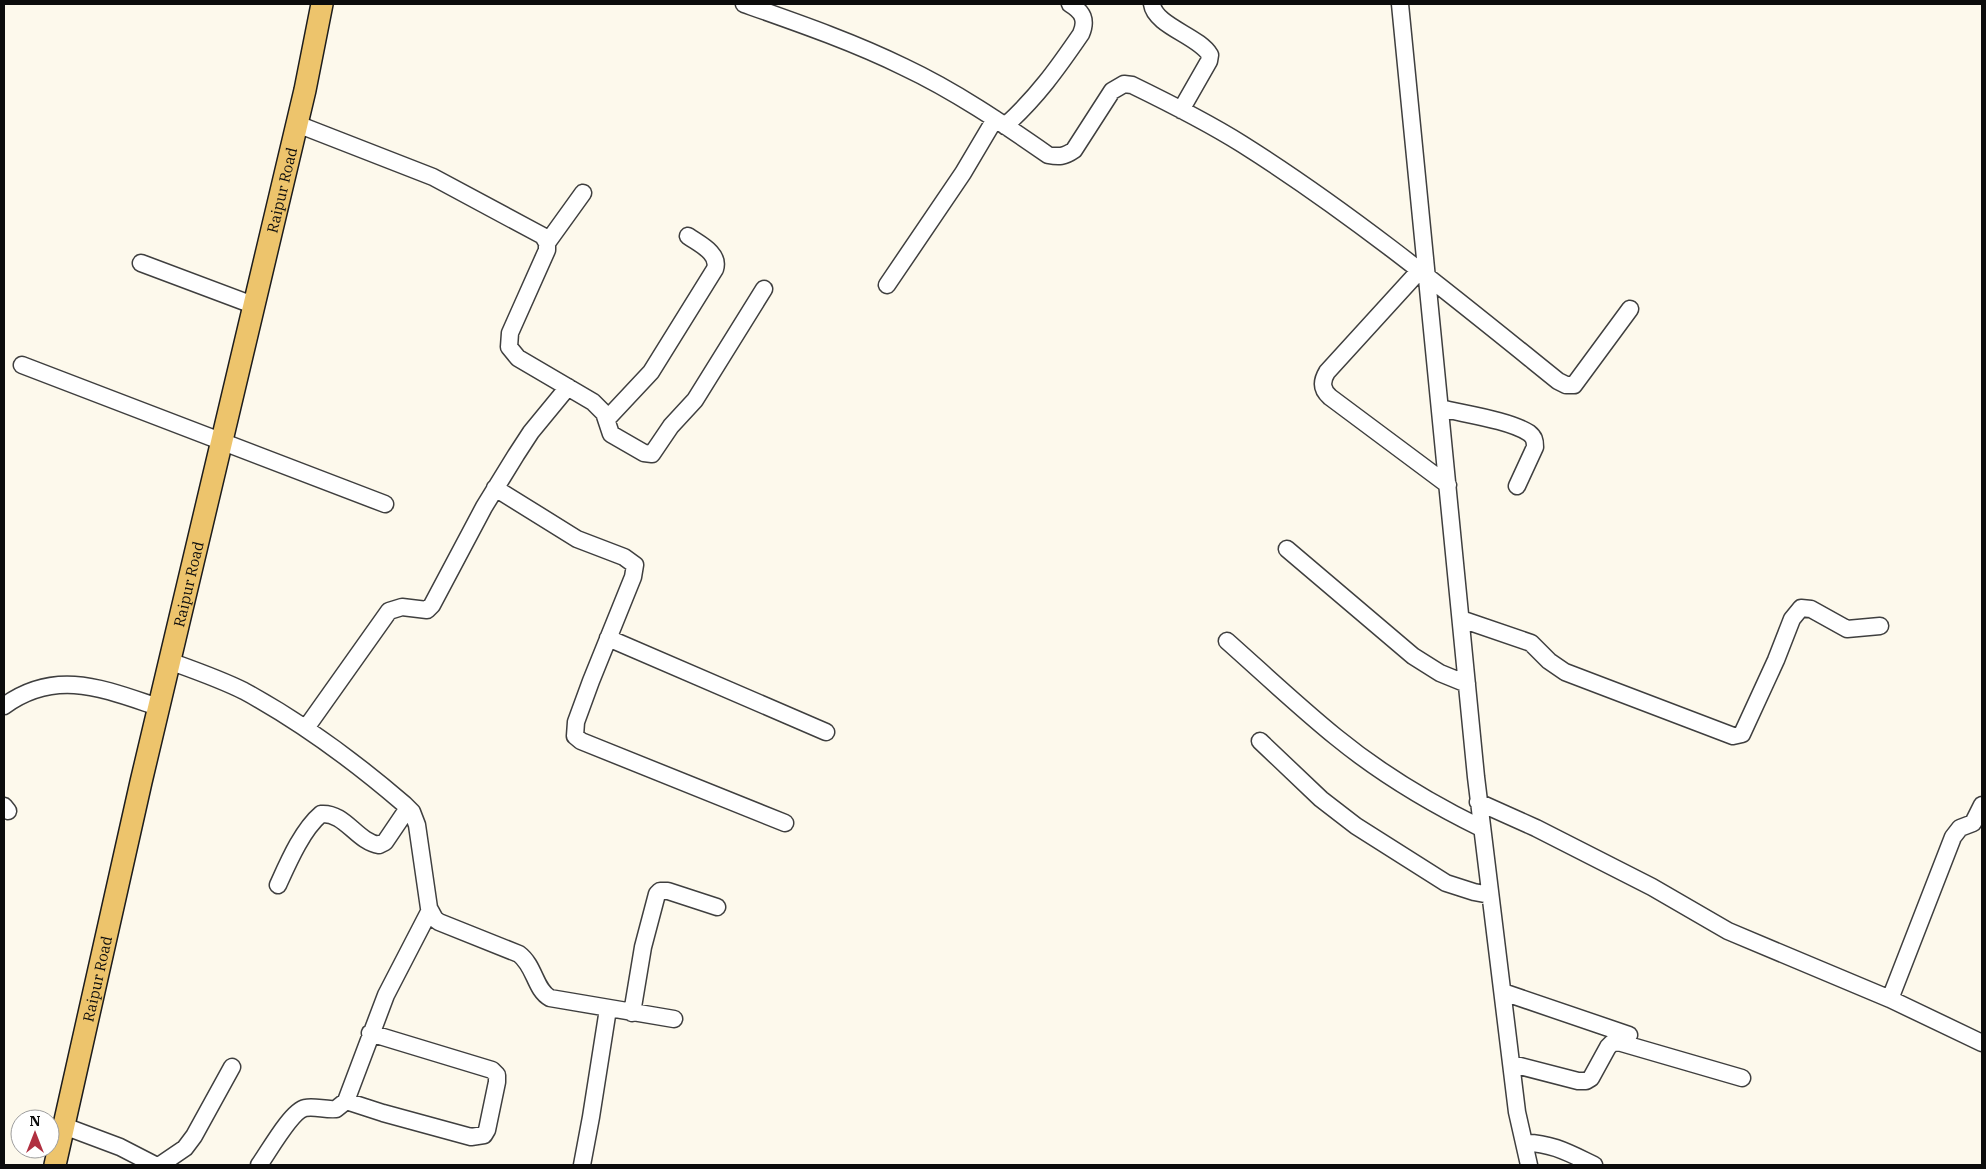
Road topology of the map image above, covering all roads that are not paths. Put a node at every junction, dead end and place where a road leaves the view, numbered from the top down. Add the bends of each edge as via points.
1 (322, 4) edge
2 (744, 4) edge
3 (1070, 4) edge
4 (1152, 4) edge
5 (1400, 4) edge
6 (1182, 110) junction
7 (1000, 123) junction
8 (297, 124) junction
9 (583, 193) dead end
10 (688, 236) dead end
11 (547, 243) junction
12 (141, 262) dead end
13 (1424, 273) junction
14 (887, 285) dead end
15 (764, 289) dead end
16 (253, 304) junction
17 (1630, 309) dead end
18 (22, 365) dead end
19 (568, 387) junction
20 (1440, 408) junction
21 (607, 419) junction
22 (221, 440) junction
23 (1448, 485) junction
24 (1517, 486) dead end
25 (495, 488) junction
26 (385, 504) dead end
27 (1287, 549) dead end
28 (1461, 619) junction
29 (1880, 626) dead end
30 (608, 638) junction
31 (1227, 641) dead end
32 (169, 661) junction
33 (1466, 684) junction
34 (4, 706) edge
35 (158, 707) junction
36 (306, 728) junction
37 (826, 732) dead end
38 (1260, 741) dead end
39 (1478, 802) junction
40 (1982, 805) edge
41 (408, 808) junction
42 (785, 824) dead end
43 (1482, 828) junction
44 (278, 884) dead end
45 (1490, 895) junction
46 (717, 907) dead end
47 (430, 910) junction
48 (1502, 992) junction
49 (1890, 999) junction
50 (608, 1008) junction
51 (632, 1013) junction
52 (674, 1020) dead end
53 (370, 1033) junction
54 (1629, 1035) dead end
55 (1982, 1043) edge
56 (1512, 1064) junction
57 (232, 1067) dead end
58 (1742, 1078) dead end
59 (346, 1101) junction
60 (64, 1126) junction
61 (1524, 1143) junction
62 (55, 1165) edge
63 (155, 1165) edge
64 (160, 1165) edge
65 (259, 1165) edge
66 (582, 1165) edge
67 (1529, 1165) edge
68 (1594, 1165) edge

1 - 8 main road, Raipur Road
2 - 7 street via 905,67
3 - 7 street via 1084,19 1081,34 1036,96
4 - 6 street via 1158,16 1210,55
5 - 13 street
6 - 7 street via 1132,85 1118,86 1074,150 1058,157 1048,155
6 - 13 street via 1304,185
7 - 14 street
8 - 11 street via 433,177 537,232
8 - 16 main road, Raipur Road
9 - 11 street
10 - 21 street via 717,259 715,269 651,372
11 - 19 street via 547,250 510,333 509,347 518,358
12 - 16 street
13 - 17 street via 1566,385 1574,385
13 - 20 street
13 - 23 street via 1327,372 1322,386 1330,398
15 - 21 street via 695,400 671,426 657,450 652,454 644,453 616,438 608,428
16 - 22 main road, Raipur Road
18 - 22 street
19 - 21 street via 593,402
19 - 25 street via 531,432
20 - 23 street
20 - 24 street via 1500,422 1535,439 1535,446
22 - 26 street
22 - 32 main road, Raipur Road
23 - 28 street
25 - 30 street via 571,535 624,557 635,565
25 - 36 street via 432,605 427,610 402,607 389,611
27 - 33 street via 1413,656
28 - 29 street via 1531,643 1564,672 1733,736 1742,734 1792,618 1801,608 1811,609 1847,629
28 - 33 street
30 - 37 street
30 - 42 street via 576,722 575,736 580,741
31 - 43 street via 1364,758 1431,802
32 - 35 main road, Raipur Road
32 - 36 street via 244,692
33 - 39 street
34 - 35 street via 29,692 76,684 100,688
35 - 60 main road, Raipur Road
36 - 41 street
38 - 45 street via 1321,799 1356,826 1446,883
39 - 43 street
39 - 49 street via 1652,887 1728,931
40 - 49 street via 1973,823 1960,828 1953,837
41 - 44 street via 385,842 379,845 368,841 334,816 322,814 302,839
41 - 47 street via 417,825
43 - 45 street
45 - 48 street
46 - 51 street via 668,890 657,894 643,947
47 - 50 street via 434,919 444,926 526,959 543,993 550,998
47 - 53 street via 395,975
48 - 54 street
48 - 56 street
49 - 55 street
50 - 51 street
50 - 66 street
51 - 52 street
53 - 59 street
53 - 59 street via 492,1070 497,1075 497,1082 487,1130 484,1135 471,1138
56 - 58 street via 1586,1081 1591,1078 1608,1047 1618,1042
56 - 61 street
57 - 64 street via 194,1136 185,1148
59 - 65 street via 336,1109 302,1108
60 - 62 main road, Raipur Road
60 - 63 street via 120,1147
61 - 67 street
61 - 68 street via 1556,1147

